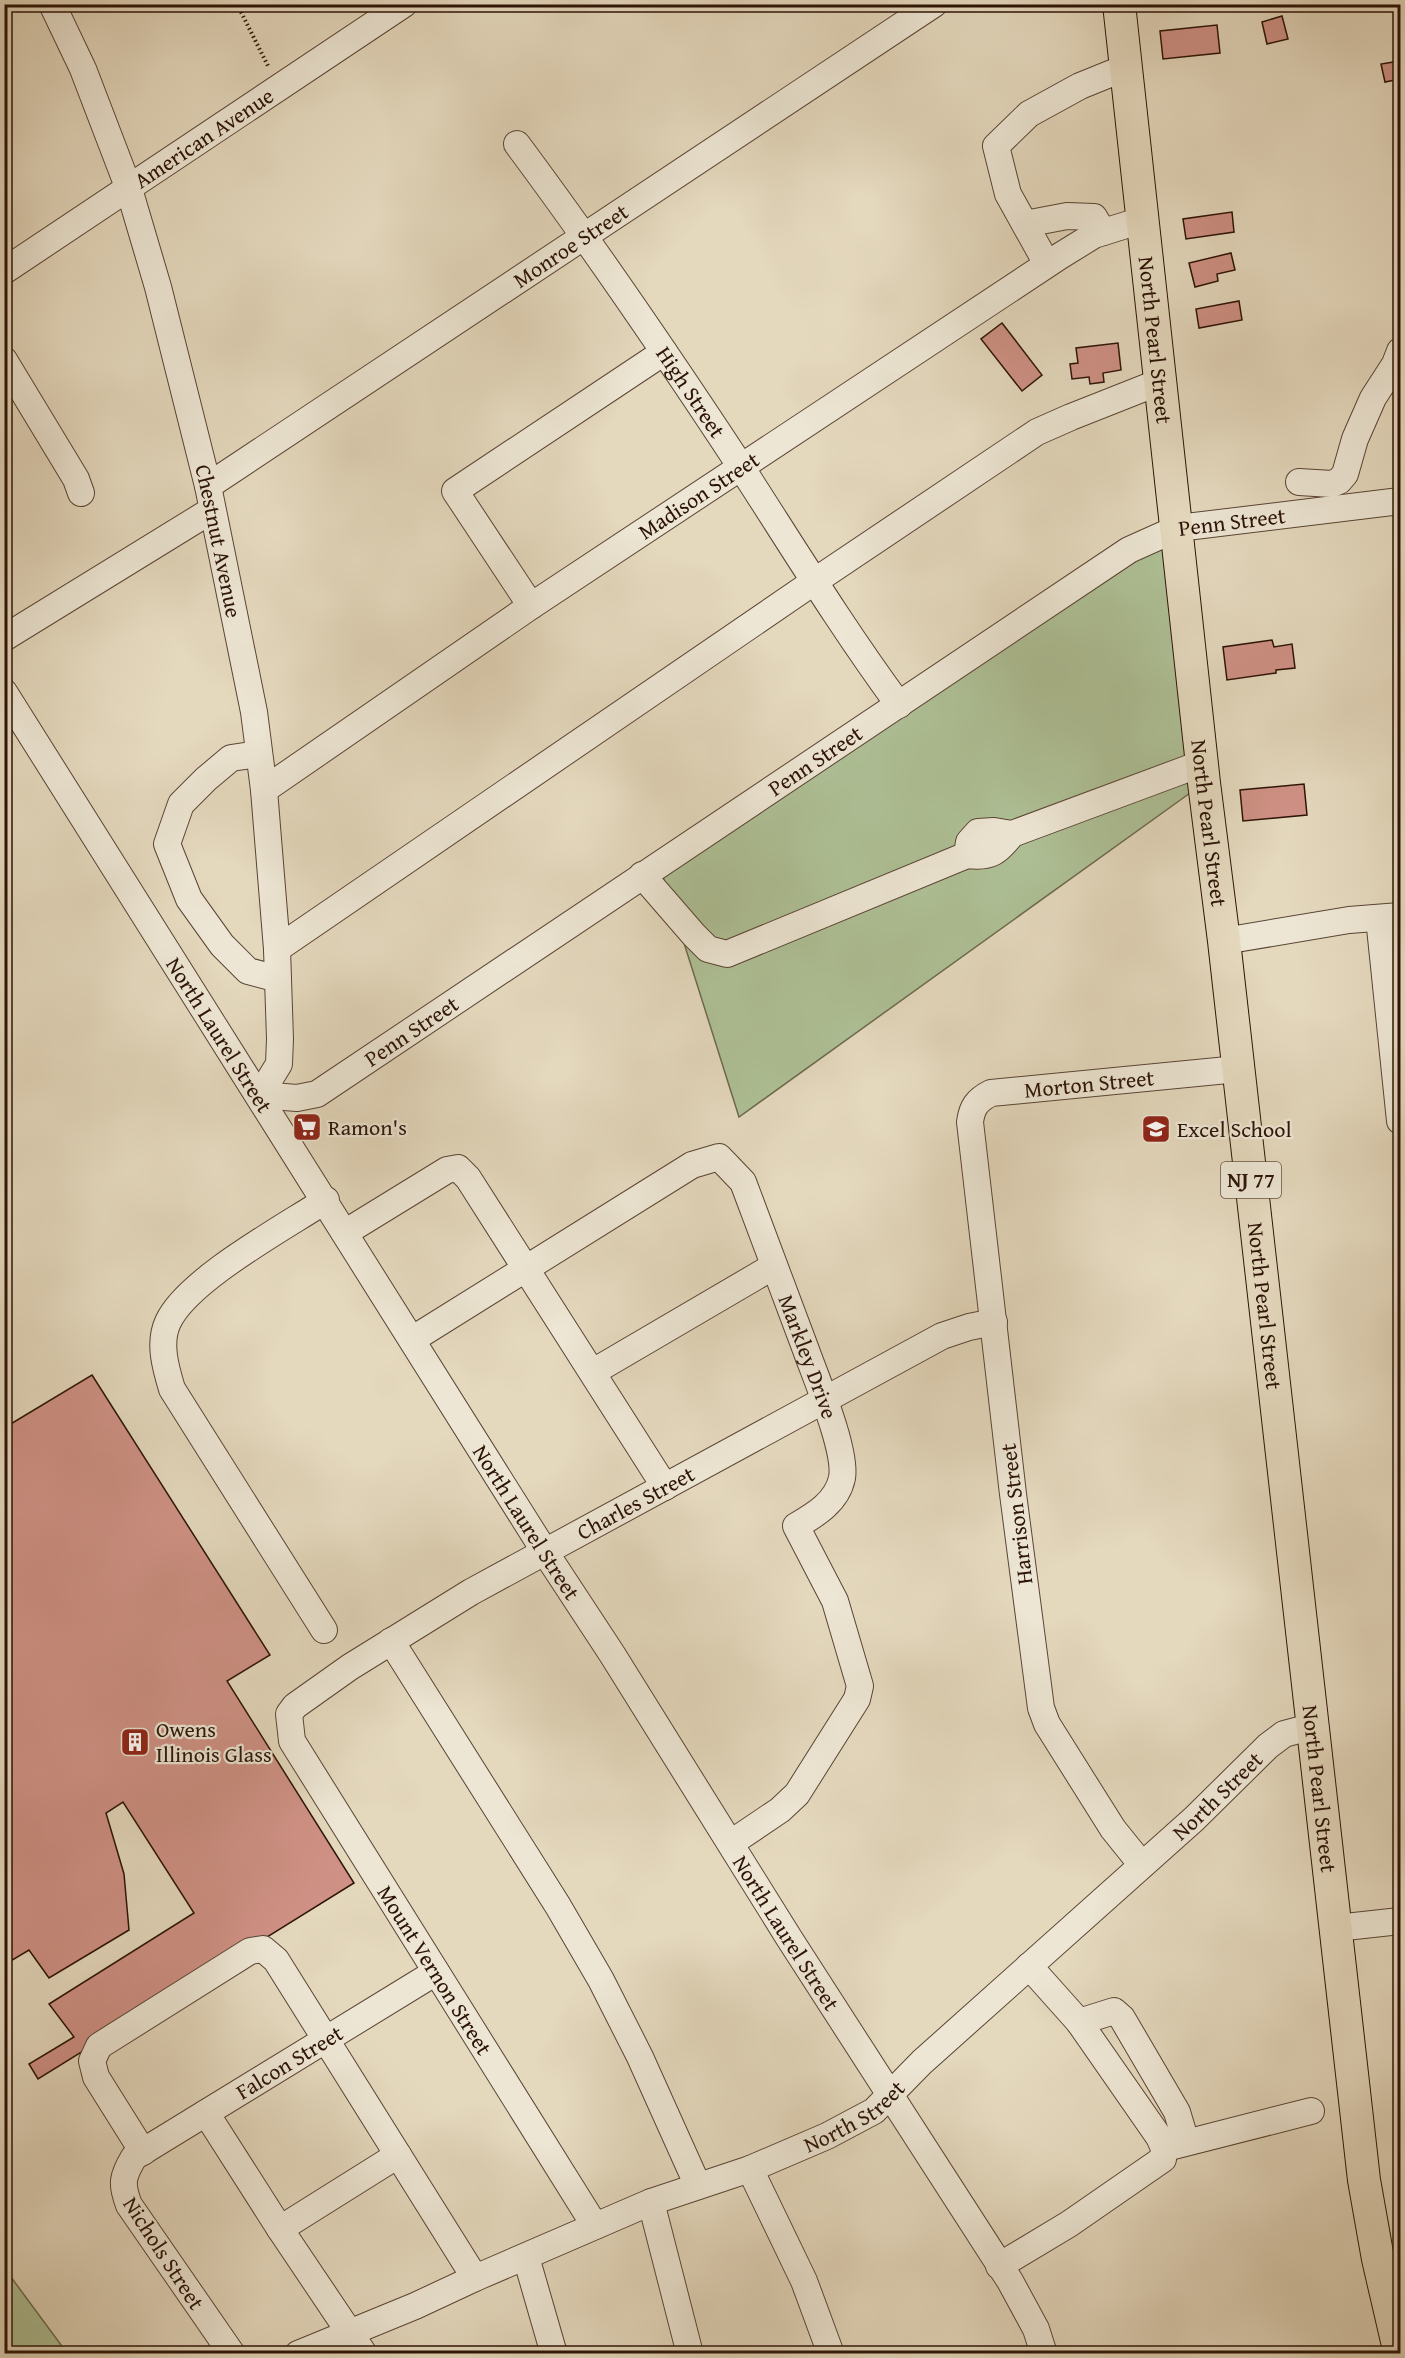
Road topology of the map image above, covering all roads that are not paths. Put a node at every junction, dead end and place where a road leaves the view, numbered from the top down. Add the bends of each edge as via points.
1 (52, 4) edge
2 (404, 4) edge
3 (934, 4) edge
4 (1119, 4) edge
5 (1127, 67) junction
6 (517, 144) dead end
7 (129, 189) junction
8 (1142, 220) junction
9 (1025, 224) junction
10 (1103, 232) junction
11 (585, 236) junction
12 (1047, 264) junction
13 (4, 271) edge
14 (1401, 351) edge
15 (664, 352) junction
16 (4, 360) edge
17 (1161, 381) junction
18 (741, 468) junction
19 (1299, 482) dead end
20 (81, 493) dead end
21 (210, 498) junction
22 (1401, 501) edge
23 (1178, 528) junction
24 (814, 581) junction
25 (531, 606) junction
26 (4, 638) edge
27 (4, 692) edge
28 (898, 705) junction
29 (260, 754) junction
30 (1203, 763) junction
31 (264, 790) junction
32 (642, 874) junction
33 (1390, 917) edge
34 (1224, 941) junction
35 (277, 949) junction
36 (278, 979) junction
37 (1238, 1069) junction
38 (260, 1095) junction
39 (1401, 1121) edge
40 (972, 1135) joint
41 (326, 1200) junction
42 (346, 1232) junction
43 (774, 1266) junction
44 (528, 1268) junction
45 (994, 1322) junction
46 (413, 1340) junction
47 (593, 1372) junction
48 (825, 1401) junction
49 (665, 1487) junction
50 (545, 1552) junction
51 (324, 1630) dead end
52 (392, 1641) junction
53 (292, 1711) joint
54 (1314, 1726) junction
55 (731, 1843) junction
56 (1142, 1864) junction
57 (1401, 1921) edge
58 (1336, 1928) junction
59 (1029, 1966) junction
60 (436, 1972) junction
61 (1079, 2022) junction
62 (326, 2040) junction
63 (890, 2095) junction
64 (1311, 2111) dead end
65 (206, 2113) junction
66 (1175, 2145) junction
67 (143, 2152) junction
68 (398, 2155) junction
69 (750, 2169) junction
70 (698, 2186) junction
71 (651, 2202) junction
72 (595, 2226) junction
73 (280, 2229) junction
74 (526, 2257) junction
75 (999, 2266) junction
76 (474, 2278) junction
77 (350, 2331) junction
78 (232, 2354) edge
79 (298, 2354) edge
80 (364, 2354) edge
81 (554, 2354) edge
82 (690, 2354) edge
83 (831, 2354) edge
84 (1044, 2354) edge
85 (1400, 2354) edge

1 - 7 street, Chestnut Avenue via 83,69
2 - 7 street, American Avenue
3 - 11 street, Monroe Street
4 - 5 main road, North Pearl Street / NJ 77
5 - 8 main road, North Pearl Street / NJ 77
5 - 9 street via 1080,86 1029,114 996,146 1008,194
6 - 11 street, High Street
7 - 13 street, American Avenue
7 - 21 street, Chestnut Avenue via 158,287
8 - 10 street, Madison Street
8 - 17 main road, North Pearl Street / NJ 77
9 - 10 street via 1067,216 1094,217
9 - 12 street
10 - 12 street, Madison Street
11 - 15 street, High Street
11 - 21 street, Monroe Street
12 - 18 street, Madison Street
14 - 19 street via 1373,398 1340,481
15 - 18 street, High Street
15 - 25 street via 454,491
16 - 20 street
17 - 23 main road, North Pearl Street / NJ 77
17 - 24 street via 1037,432
18 - 24 street, High Street
18 - 25 street, Madison Street
21 - 26 street, Monroe Street
21 - 29 street, Chestnut Avenue
22 - 23 street, Penn Street
23 - 28 street, Penn Street via 1129,550
23 - 30 main road, North Pearl Street / NJ 77
24 - 28 street, High Street
24 - 35 street
25 - 31 street, Madison Street
27 - 38 street, North Laurel Street
28 - 32 street, Penn Street
29 - 31 street, Chestnut Avenue
29 - 36 street via 231,758 206,779 181,804 167,844 189,899 222,945 248,971
30 - 32 street via 1012,834 978,832 969,842 967,855 727,954 708,949
30 - 34 main road, North Pearl Street / NJ 77
31 - 35 street, Chestnut Avenue
32 - 38 street, Penn Street via 317,1094 297,1098
33 - 34 street
33 - 39 street
34 - 37 main road, North Pearl Street / NJ 77
35 - 36 street, Chestnut Avenue
36 - 38 street, Chestnut Avenue via 279,1064
37 - 40 street, Morton Street via 991,1093 972,1109
37 - 54 main road, North Pearl Street / NJ 77
38 - 41 street, North Laurel Street
40 - 45 street, Harrison Street
41 - 42 street, North Laurel Street
41 - 51 street via 186,1296 167,1323 162,1358 172,1389
42 - 44 street via 447,1170 458,1168
42 - 46 street, North Laurel Street
43 - 44 street, Markley Drive via 742,1182 719,1157 692,1165
43 - 47 street
43 - 48 street, Markley Drive
44 - 46 street, Markley Drive
44 - 47 street
45 - 48 street, Charles Street via 942,1336
45 - 56 street, Harrison Street via 1041,1708 1047,1724 1113,1829
46 - 50 street, North Laurel Street
47 - 49 street
48 - 49 street, Charles Street
48 - 55 street, Markley Drive via 842,1458 842,1478 832,1500 796,1526 835,1601 860,1686 857,1699 796,1794 780,1810
49 - 50 street, Charles Street
50 - 52 street, Charles Street
50 - 55 street, North Laurel Street
52 - 53 street, Charles Street
52 - 70 street via 601,1980
53 - 60 street, Mount Vernon Street via 292,1741
54 - 56 street, North Street via 1284,1734 1268,1746
54 - 58 main road, North Pearl Street / NJ 77
55 - 63 street, North Laurel Street
56 - 59 street, North Street
57 - 58 street
58 - 85 main road, North Pearl Street / NJ 77 via 1364,2180
59 - 61 street
59 - 63 street, North Street
60 - 62 street, Falcon Street
60 - 72 street, Mount Vernon Street
61 - 66 street via 1159,2138
61 - 66 street via 1114,2011 1122,2018 1177,2112
62 - 65 street, Falcon Street
62 - 67 street via 276,1960 263,1949 250,1951 99,2046 92,2061 96,2077
62 - 68 street
63 - 69 street, North Street via 874,2111 828,2136
63 - 75 street, North Laurel Street
64 - 66 street
65 - 67 street, Falcon Street
65 - 73 street
66 - 75 street via 1163,2159 1077,2219
67 - 78 street, Nichols Street via 134,2157 124,2174 123,2190 129,2205
68 - 73 street
68 - 76 street
69 - 70 street, North Street
69 - 83 street via 804,2281
70 - 71 street, North Street
71 - 72 street, North Street
71 - 82 street
72 - 74 street, North Street
73 - 77 street
74 - 76 street, North Street
74 - 81 street
75 - 84 street, North Laurel Street via 1026,2308
76 - 77 street, North Street
77 - 79 street, North Street
77 - 80 street

